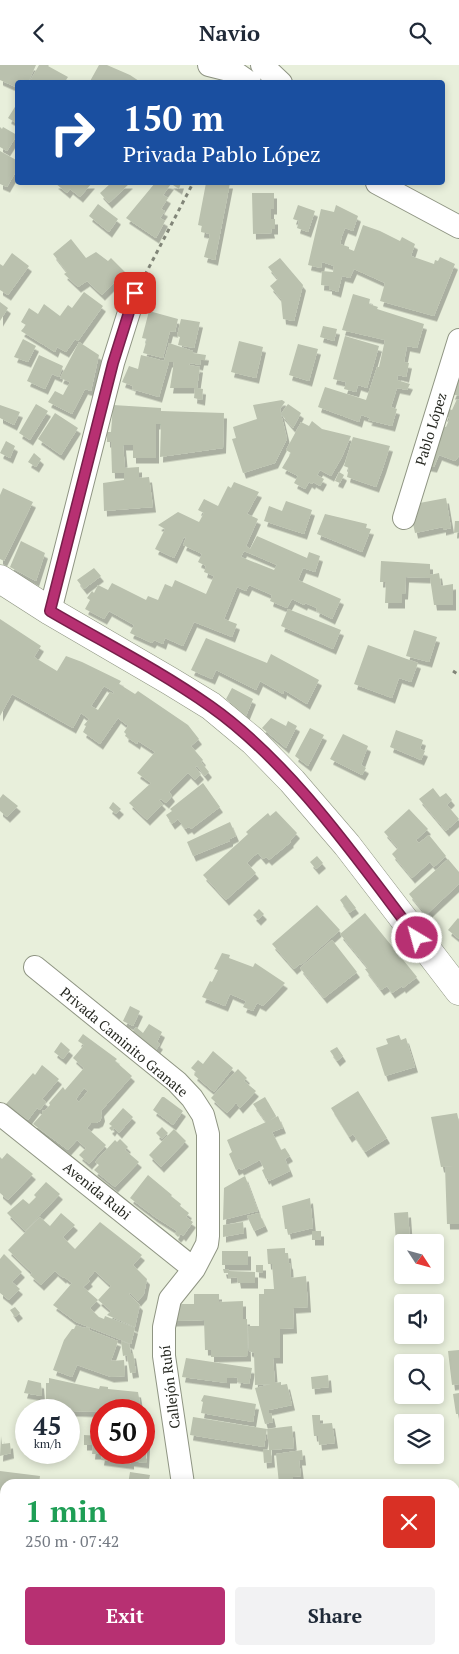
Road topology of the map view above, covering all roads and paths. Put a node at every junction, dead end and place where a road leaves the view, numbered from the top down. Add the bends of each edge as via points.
1 (209, 65) edge
2 (262, 65) edge
3 (246, 80) edge
4 (278, 80) edge
5 (192, 185) edge
6 (381, 185) edge
7 (459, 227) edge
8 (135, 293) joint
9 (459, 340) edge
10 (404, 518) dead end
11 (0, 579) edge
12 (50, 611) junction
13 (453, 671) dead end
14 (459, 675) edge
15 (35, 967) dead end
16 (459, 991) edge
17 (0, 1114) edge
18 (194, 1269) junction
19 (182, 1479) edge

1 - 3 street via 233,71
2 - 4 street
5 - 8 path
6 - 7 street
8 - 12 street via 113,363
9 - 10 street, Pablo López
11 - 12 main road
12 - 16 main road via 203,701 253,741 347,845
13 - 14 path
15 - 18 street, Privada Caminito Granate via 177,1082 203,1115 208,1134 208,1236
17 - 18 street, Avenida Rubi
18 - 19 street, Callejón Rubí via 170,1299 164,1327 164,1355

